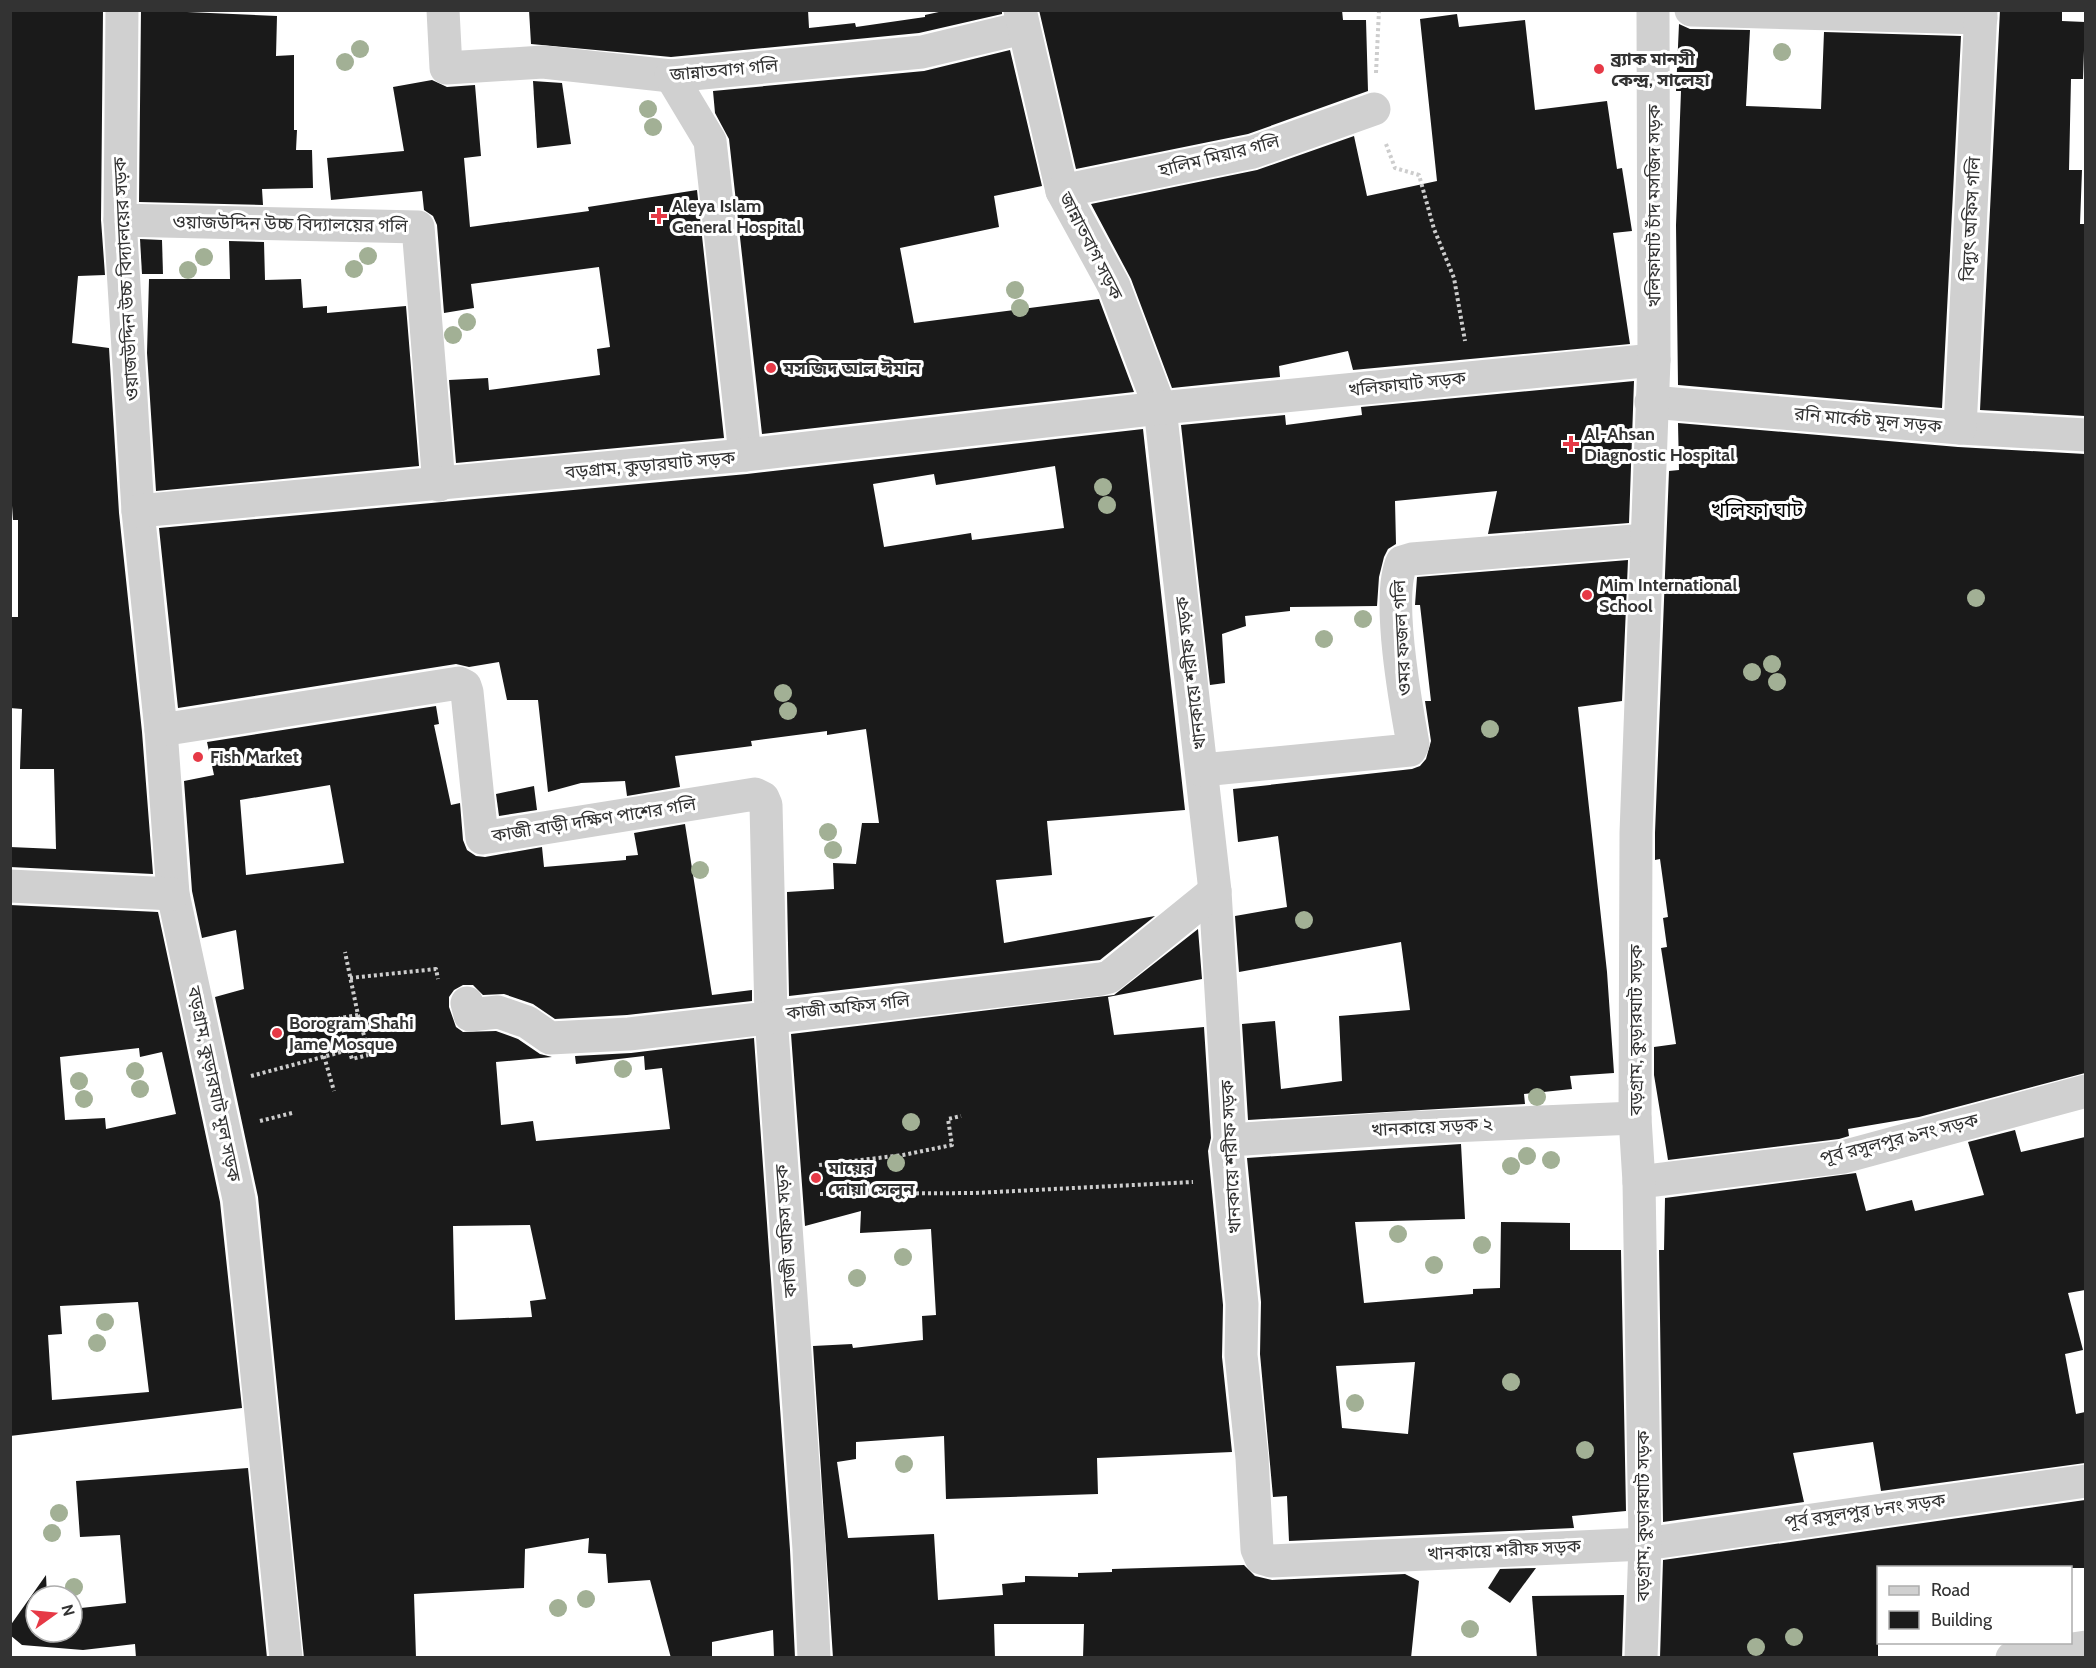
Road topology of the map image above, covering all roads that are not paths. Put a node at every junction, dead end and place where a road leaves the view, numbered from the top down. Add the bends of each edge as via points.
1 (122, 10) edge
2 (443, 10) edge
3 (1653, 10) edge
4 (1691, 10) edge
5 (1981, 14) edge
6 (1021, 19) edge
7 (671, 76) junction
8 (1374, 109) road end
9 (1062, 191) junction
10 (120, 220) junction
11 (1654, 360) junction
12 (1651, 402) junction
13 (1160, 408) junction
14 (1960, 428) junction
15 (2085, 435) edge
16 (746, 455) junction
17 (439, 485) junction
18 (138, 511) junction
19 (1646, 540) junction
20 (161, 730) junction
21 (1202, 770) junction
22 (766, 805) joint
23 (10, 886) edge
24 (1215, 891) junction
25 (173, 894) junction
26 (467, 1003) dead end
27 (771, 1016) junction
28 (2085, 1091) edge
29 (1635, 1118) junction
30 (1230, 1140) junction
31 (1639, 1182) junction
32 (2085, 1481) edge
33 (1644, 1544) junction
34 (2085, 1647) edge
35 (286, 1658) edge
36 (814, 1658) edge
37 (1641, 1658) edge
38 (2012, 1658) edge

1 - 10 street, ওয়াজউদ্দিন উচ্চ বিদ্যালয়ের সড়ক
2 - 7 street, জান্নাতবাগ গলি via 446,68 543,62
3 - 11 street, খলিফাঘাট চাঁদ মসজিদ সড়ক
4 - 5 street
5 - 14 street, বিদ্যুৎ অফিস গলি
6 - 7 street, জান্নাতবাগ গলি via 922,52
6 - 9 street, জান্নাতবাগ সড়ক
7 - 16 street via 710,141
8 - 9 street, হালিম মিয়ার গলি via 1253,152
9 - 13 street, জান্নাতবাগ সড়ক via 1114,286
10 - 17 street, ওয়াজউদ্দিন উচ্চ বিদ্যালয়ের গলি via 418,227
10 - 18 street, ওয়াজউদ্দিন উচ্চ বিদ্যালয়ের সড়ক
11 - 12 street, খলিফাঘাট চাঁদ মসজিদ সড়ক
11 - 13 street, খলিফাঘাট সড়ক
12 - 14 street, রনি মার্কেট মূল সড়ক
12 - 19 street, বড়গ্রাম, কুড়ারঘাট সড়ক
13 - 16 street, বড়গ্রাম, কুড়ারঘাট সড়ক
13 - 21 street, খানকায়ে শরীফ সড়ক
14 - 15 street, রনি মার্কেট মূল সড়ক
16 - 17 street, বড়গ্রাম, কুড়ারঘাট সড়ক
17 - 18 street, বড়গ্রাম, কুড়ারঘাট সড়ক
18 - 20 street, বড়গ্রাম, কুড়ারঘাট মূল সড়ক
19 - 21 street, ওমর ফজল গলি via 1402,562 1396,588 1413,744 1410,750
19 - 29 street, বড়গ্রাম, কুড়ারঘাট সড়ক via 1636,833
20 - 22 street, কাজী বাড়ী দক্ষিণ পাশের গলি via 459,683 467,692 482,838 755,794
20 - 25 street, বড়গ্রাম, কুড়ারঘাট মূল সড়ক
21 - 24 street, খানকায়ে শরীফ সড়ক
22 - 27 street, কাজী অফিস সড়ক
23 - 25 street
24 - 27 street, কাজী অফিস গলি via 1109,977
24 - 30 street, খানকায়ে শরীফ সড়ক
25 - 35 street, বড়গ্রাম, কুড়ারঘাট মূল সড়ক via 239,1199
26 - 27 street, কাজী অফিস গলি via 470,1015 498,1012 527,1022 550,1038 628,1034
27 - 36 street, কাজী অফিস সড়ক
28 - 31 street, পূর্ব রসুলপুর ৯নং সড়ক via 1843,1156
29 - 30 street, খানকায়ে সড়ক ২
29 - 31 street, বড়গ্রাম, কুড়ারঘাট সড়ক
30 - 33 street, খানকায়ে শরীফ সড়ক via 1227,1149 1242,1304 1241,1355 1257,1549 1261,1558 1271,1561
31 - 33 street, বড়গ্রাম, কুড়ারঘাট সড়ক
32 - 33 street, পূর্ব রসুলপুর ৮নং সড়ক
33 - 37 street, বড়গ্রাম, কুড়ারঘাট সড়ক
34 - 38 street

